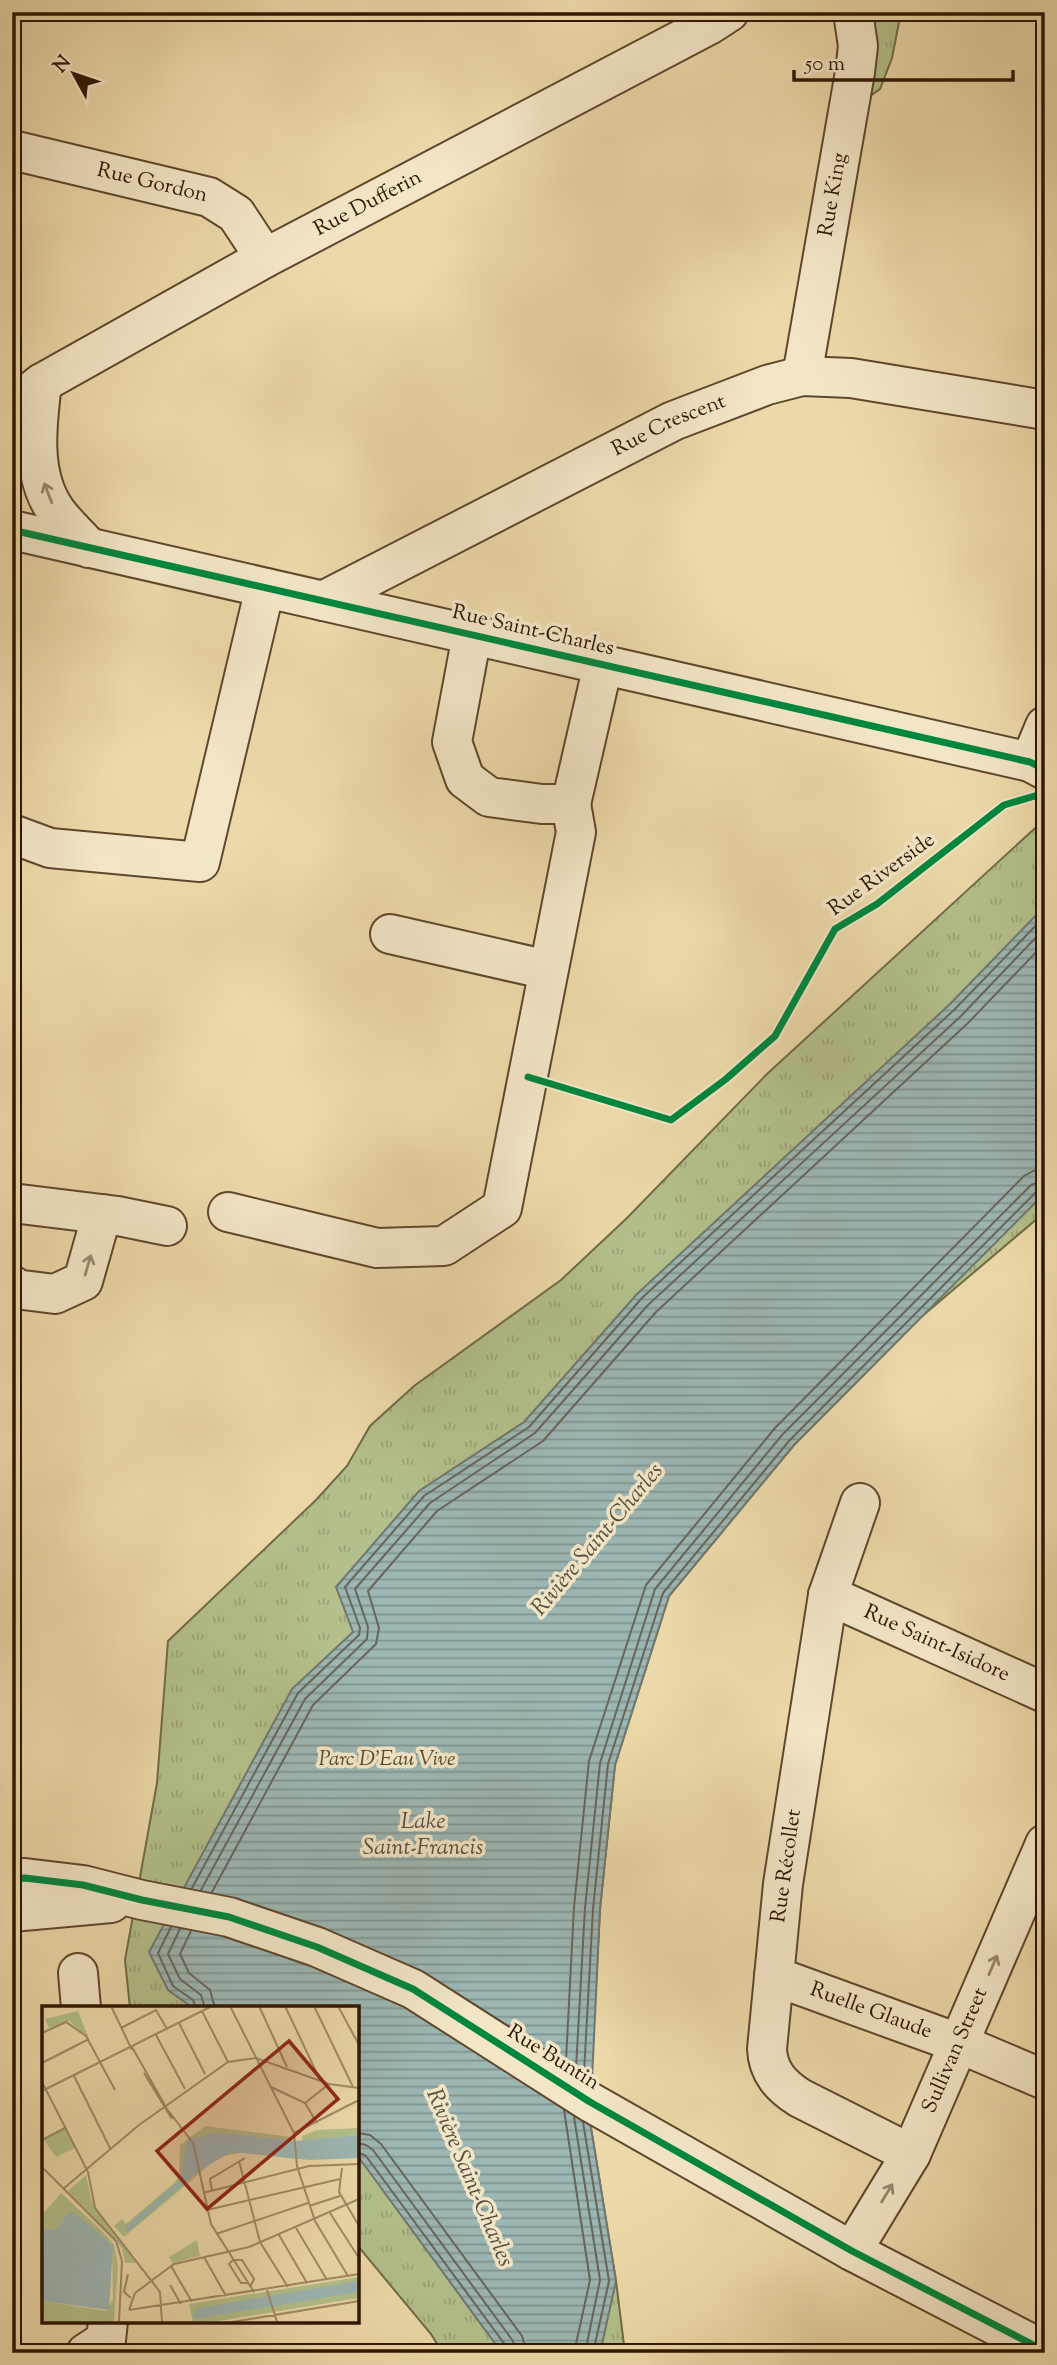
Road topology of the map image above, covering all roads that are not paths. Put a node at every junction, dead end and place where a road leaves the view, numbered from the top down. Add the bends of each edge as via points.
1 (853, 12) edge
2 (725, 13) edge
3 (12, 150) edge
4 (265, 258) junction
5 (802, 376) junction
6 (42, 383) junction
7 (12, 406) edge
8 (1045, 410) edge
9 (12, 530) edge
10 (89, 548) junction
11 (265, 588) junction
12 (323, 601) junction
13 (472, 635) junction
14 (603, 665) junction
15 (1045, 726) edge
16 (1037, 766) edge
17 (571, 804) junction
18 (12, 834) edge
19 (390, 934) dead end
20 (548, 970) junction
21 (12, 1203) edge
22 (228, 1212) dead end
23 (102, 1214) junction
24 (167, 1226) dead end
25 (12, 1285) edge
26 (860, 1503) dead end
27 (828, 1595) junction
28 (1045, 1693) edge
29 (1045, 1844) edge
30 (12, 1879) edge
31 (155, 1902) junction
32 (12, 1912) edge
33 (774, 1976) junction
34 (958, 2043) junction
35 (1045, 2080) edge
36 (911, 2154) junction
37 (852, 2251) junction
38 (108, 2323) edge
39 (1045, 2351) edge
40 (86, 2353) edge

1 - 5 street, Rue King via 858,46 855,72
2 - 4 street, Rue Dufferin
3 - 4 street, Rue Gordon via 209,197 236,214
4 - 6 street, Rue Dufferin
5 - 8 street, Rue Crescent via 851,378
5 - 12 street, Rue Crescent via 673,421
6 - 7 street, Rue Dufferin
10 -> 6 street via 55,509 37,462
9 - 10 street, Rue Saint-Charles
10 - 11 street, Rue Saint-Charles
11 - 12 street, Rue Saint-Charles
11 - 18 street via 200,862 50,848
12 - 13 street, Rue Saint-Charles
13 - 14 street, Rue Saint-Charles
13 - 17 street via 452,742 465,779 489,797
14 - 16 street, Rue Saint-Charles
14 - 17 street
15 - 16 street
17 - 20 street via 576,832
19 - 20 street
20 - 22 street via 502,1208 444,1246 377,1248
21 - 23 street
23 - 24 street
25 -> 23 street via 55,1294 83,1281
26 - 27 street, Rue Récollet
27 - 28 street, Rue Saint-Isidore
27 - 33 street, Rue Récollet via 783,1884
34 -> 29 street, Sullivan Street
30 - 31 street, Rue Buntin via 83,1885
31 - 32 street, Rue Buntin
31 - 37 street, Rue Buntin via 229,1917 317,1947 412,1989 590,2102
33 - 34 street, Ruelle Glaude
33 - 36 street, Rue Récollet via 767,2049 775,2076 800,2098
34 - 35 street, Ruelle Glaude
34 - 36 street, Sullivan Street
37 -> 36 street, Sullivan Street
37 - 39 street, Rue Buntin
38 - 40 street via 106,2340

